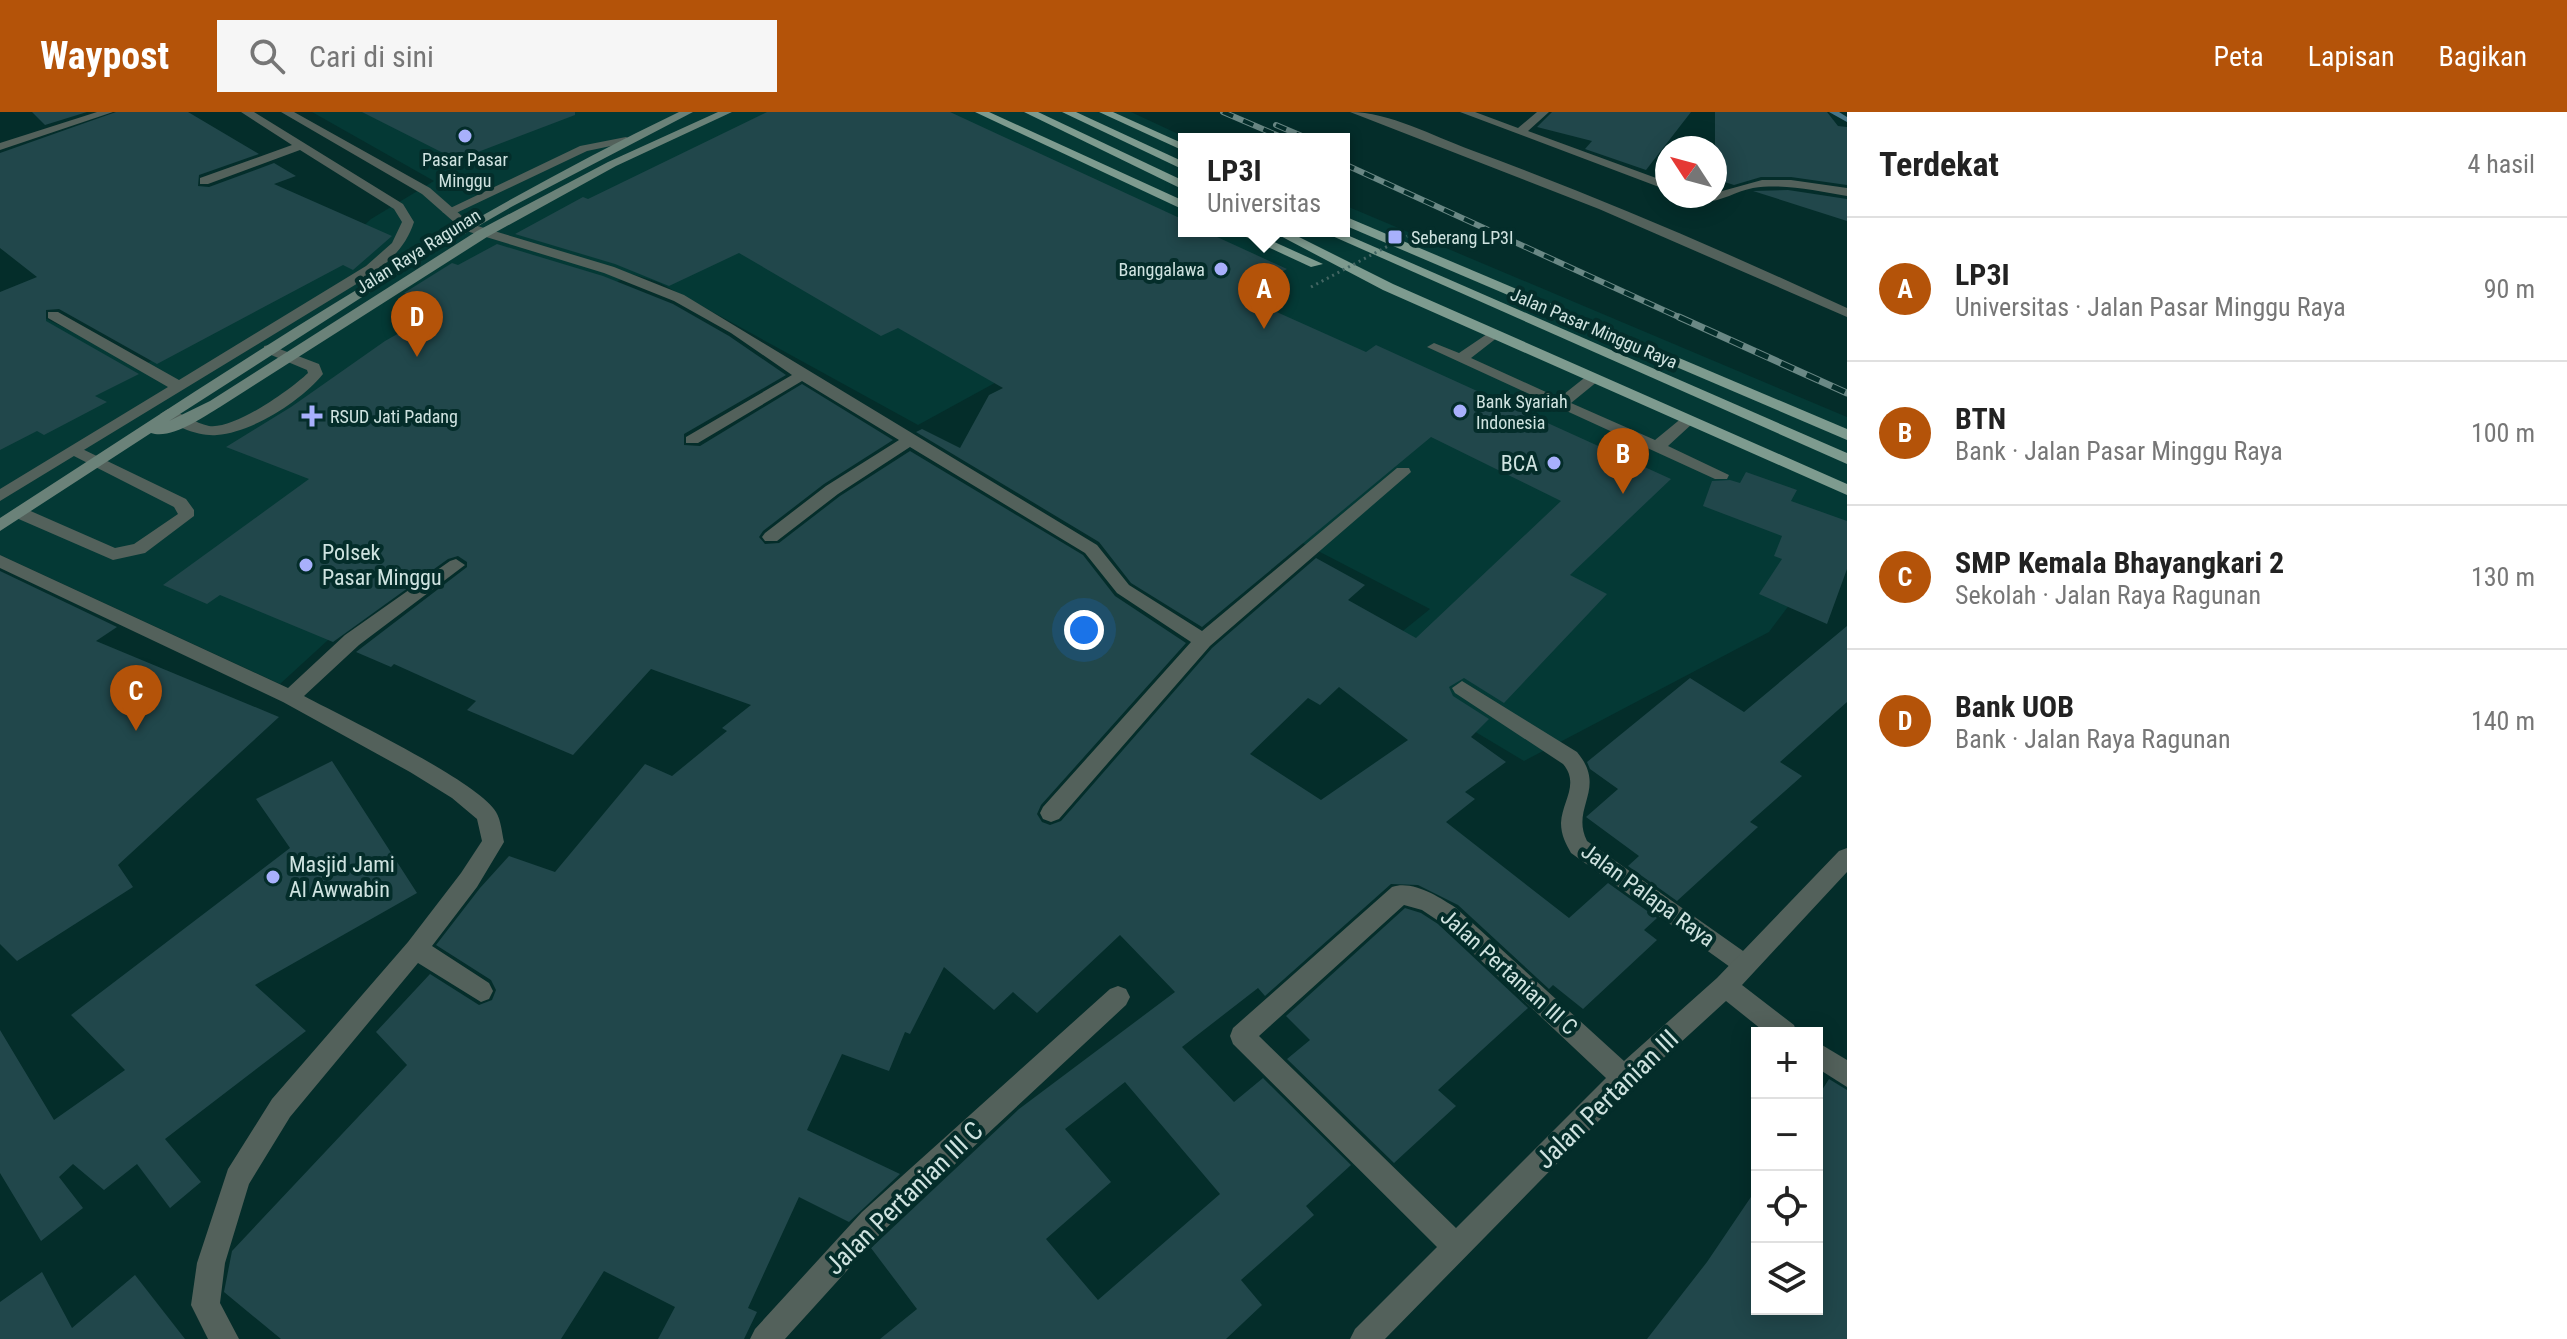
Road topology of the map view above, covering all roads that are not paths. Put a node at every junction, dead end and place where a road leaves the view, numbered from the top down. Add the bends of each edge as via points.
1 (108, 112) edge
2 (246, 112) edge
3 (286, 112) edge
4 (688, 112) edge
5 (727, 112) edge
6 (980, 112) edge
7 (1029, 112) edge
8 (1067, 112) edge
9 (1104, 112) edge
10 (1355, 112) edge
11 (1465, 112) edge
12 (1544, 112) edge
13 (1520, 132) junction
14 (626, 140) junction
15 (303, 145) junction
16 (1178, 145) edge
17 (0, 147) edge
18 (1178, 163) edge
19 (204, 181) dead end
20 (1655, 182) edge
21 (1178, 183) edge
22 (1847, 192) edge
23 (1727, 193) edge
24 (1178, 203) edge
25 (448, 212) junction
26 (1350, 223) edge
27 (467, 227) junction
28 (482, 234) junction
29 (1253, 237) edge
30 (1289, 237) edge
31 (1340, 237) edge
32 (1459, 271) junction
33 (1441, 283) junction
34 (1388, 287) junction
35 (1847, 313) edge
36 (53, 315) dead end
37 (1493, 334) junction
38 (1434, 347) dead end
39 (269, 349) junction
40 (290, 355) junction
41 (1461, 359) junction
42 (802, 375) junction
43 (1593, 378) junction
44 (178, 386) junction
45 (1560, 404) junction
46 (168, 414) junction
47 (1688, 420) junction
48 (184, 421) junction
49 (1847, 435) edge
50 (138, 437) junction
51 (692, 440) dead end
52 (910, 440) junction
53 (1657, 447) junction
54 (74, 450) junction
55 (1847, 459) edge
56 (101, 461) junction
57 (1403, 472) dead end
58 (1721, 475) dead end
59 (5, 487) edge
60 (1847, 490) edge
61 (20, 513) junction
62 (0, 526) edge
63 (771, 537) dead end
64 (0, 561) edge
65 (456, 565) dead end
66 (1203, 641) junction
67 (1462, 688) dead end
68 (290, 697) junction
69 (1051, 813) dead end
70 (1847, 857) edge
71 (416, 949) junction
72 (1745, 965) junction
73 (1725, 986) junction
74 (481, 991) dead end
75 (1118, 997) dead end
76 (1777, 1027) edge
77 (1823, 1058) edge
78 (1847, 1075) edge
79 (1624, 1078) junction
80 (1456, 1247) junction
81 (224, 1339) edge
82 (765, 1339) edge
83 (1365, 1339) edge

1 - 17 street via 11,138
2 - 15 street
3 - 25 street via 426,191
4 - 14 main road, Jalan Raya Ragunan
5 - 28 main road, Jalan Raya Ragunan via 612,164
6 - 24 main road
7 - 21 main road
8 - 18 main road
9 - 16 main road
10 - 35 street via 1646,223
11 - 13 street
12 - 13 street
13 - 20 street
14 - 25 street, Jalan Raya Ragunan via 584,148
14 - 27 main road, Jalan Raya Ragunan
15 - 19 street
15 - 44 street, Jalan Raya Ragunan via 399,207 408,222 404,236 394,251 363,274
22 - 23 street via 1768,184
25 - 27 street
26 - 32 main road, Jalan Pasar Minggu Raya
27 - 28 street
27 - 39 main road, Jalan Raya Ragunan
28 - 40 main road, Jalan Raya Ragunan
28 - 42 street via 609,270 679,298
29 - 34 main road
30 - 34 main road
31 - 33 main road, Jalan Pasar Minggu Raya
32 - 33 main road
32 - 49 main road, Jalan Pasar Minggu Raya
33 - 55 main road, Jalan Pasar Minggu Raya
34 - 37 main road
36 - 44 street
37 - 41 street
37 - 43 main road
38 - 41 street
39 - 40 street
39 - 46 main road, Jalan Raya Ragunan
40 - 48 main road, Jalan Raya Ragunan
40 - 48 street via 314,367 310,381 226,429 206,430
41 - 45 street
42 - 51 street
42 - 52 street
43 - 45 street
43 - 47 main road
44 - 54 street, Jalan Raya Ragunan
45 - 53 street
46 - 48 street
46 - 50 main road, Jalan Raya Ragunan
47 - 53 street
47 - 60 main road
48 - 50 main road, Jalan Raya Ragunan
50 - 56 main road, Jalan Raya Ragunan
52 - 63 street
52 - 66 street via 1091,549 1123,589
53 - 58 street
54 - 56 street
54 - 59 street, Jalan Raya Ragunan
56 - 61 main road, Jalan Raya Ragunan
56 - 61 street via 180,503 186,516 139,549 113,554
57 - 66 street
61 - 62 main road, Jalan Raya Ragunan
64 - 68 street
65 - 68 street via 352,640
66 - 69 street
67 - 72 street, Jalan Palapa Raya via 1582,769 1585,777 1570,833 1579,847
68 - 71 street via 417,766 487,815 493,842
70 - 72 street, Jalan Pertanian III
71 - 74 street
71 - 81 street via 281,1108 237,1178 211,1263 205,1305
72 - 73 street, Jalan Pertanian III
73 - 76 street
73 - 79 street, Jalan Pertanian III
75 - 82 street, Jalan Pertanian III C via 872,1222
77 - 78 street
79 - 80 street, Jalan Pertanian III
79 - 80 street, Jalan Pertanian III C via 1448,915 1429,902 1400,894 1242,1036
80 - 83 street, Jalan Pertanian III

